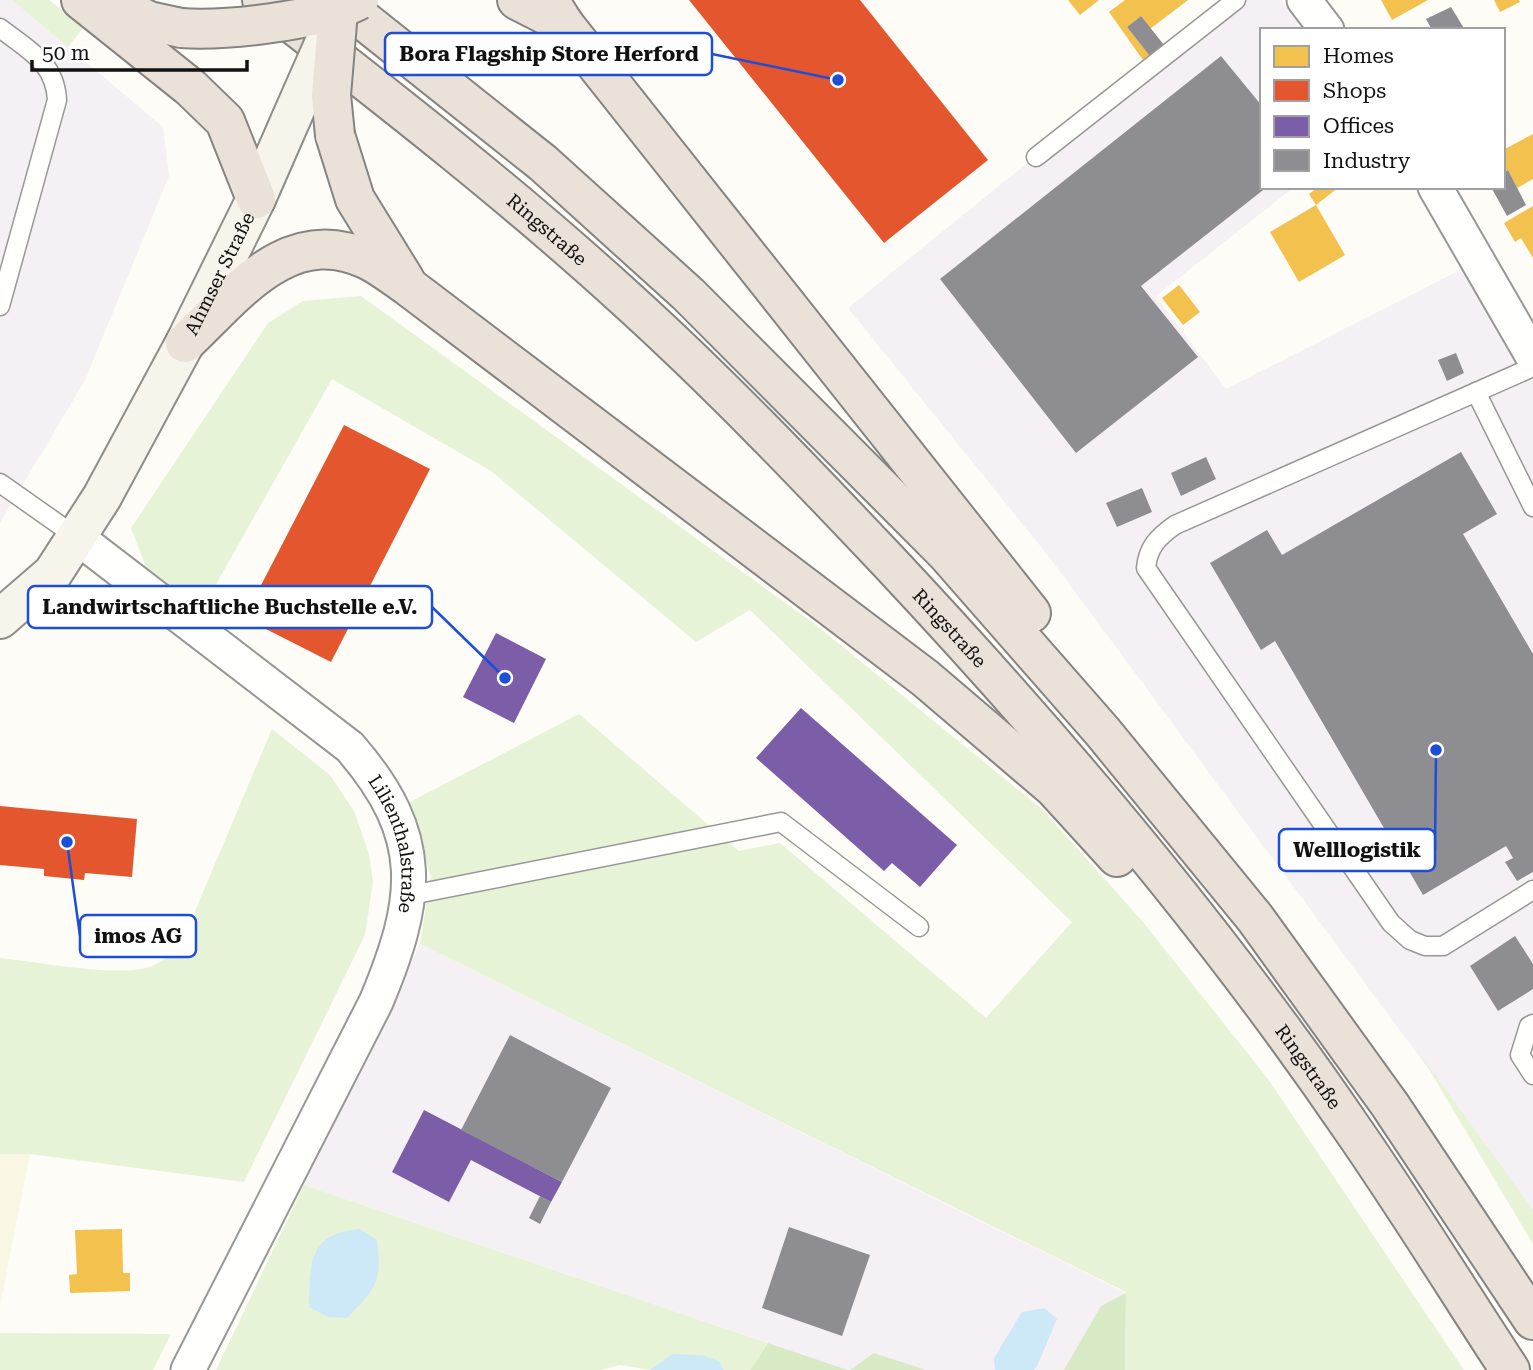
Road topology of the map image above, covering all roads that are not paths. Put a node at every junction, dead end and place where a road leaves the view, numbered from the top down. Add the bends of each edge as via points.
1 (81, 0) edge
2 (107, 0) edge
3 (262, 0) edge
4 (517, 0) edge
5 (1236, 0) edge
6 (1304, 0) edge
7 (343, 2) edge
8 (556, 12) edge
9 (0, 28) edge
10 (1325, 28) edge
11 (1036, 157) dead end
12 (1436, 189) edge
13 (256, 199) junction
14 (409, 287) junction
15 (0, 306) edge
16 (185, 343) junction
17 (1533, 358) edge
18 (1533, 367) edge
19 (1476, 392) junction
20 (0, 483) edge
21 (1533, 507) edge
22 (78, 538) junction
23 (0, 619) edge
24 (1102, 731) junction
25 (1533, 890) edge
26 (411, 895) junction
27 (919, 927) dead end
28 (1250, 988) junction
29 (1533, 1024) edge
30 (1533, 1075) edge
31 (1533, 1320) edge
32 (188, 1370) edge
33 (1510, 1370) edge

1 - 13 highway via 225,121
2 - 7 highway, bridge via 149,21 212,31
3 - 28 highway, Ringstraße via 418,122 624,297 785,451 991,670 1137,843
4 - 8 highway
5 - 11 lane
6 - 10 street
7 - 13 street, Ahmser Straße, bridge
7 - 14 highway, bridge via 331,95 335,135 355,199
7 - 24 highway via 543,163 689,295 946,553
8 - 24 highway via 1096,691
9 - 15 lane via 48,66 56,81 57,100
12 - 17 street
13 - 16 street, Ahmser Straße
14 - 16 highway via 368,260 341,251 310,250 281,258 261,271
14 - 28 highway via 925,678 1054,788 1184,936
16 - 22 street, Ahmser Straße
18 - 19 lane
19 - 21 lane
19 - 25 lane via 1175,525 1147,552 1146,568 1391,923 1410,940 1443,946
20 - 22 lane
22 - 23 street, Ahmser Straße via 53,573
22 - 26 street, Lilienthalstraße via 350,747 373,774 397,819 407,853
24 - 31 highway via 1255,918 1390,1105
26 - 27 lane via 782,822
26 - 32 street, Lilienthalstraße via 400,946 376,1002
28 - 33 highway, Ringstraße via 1350,1125
29 - 30 lane via 1520,1055

